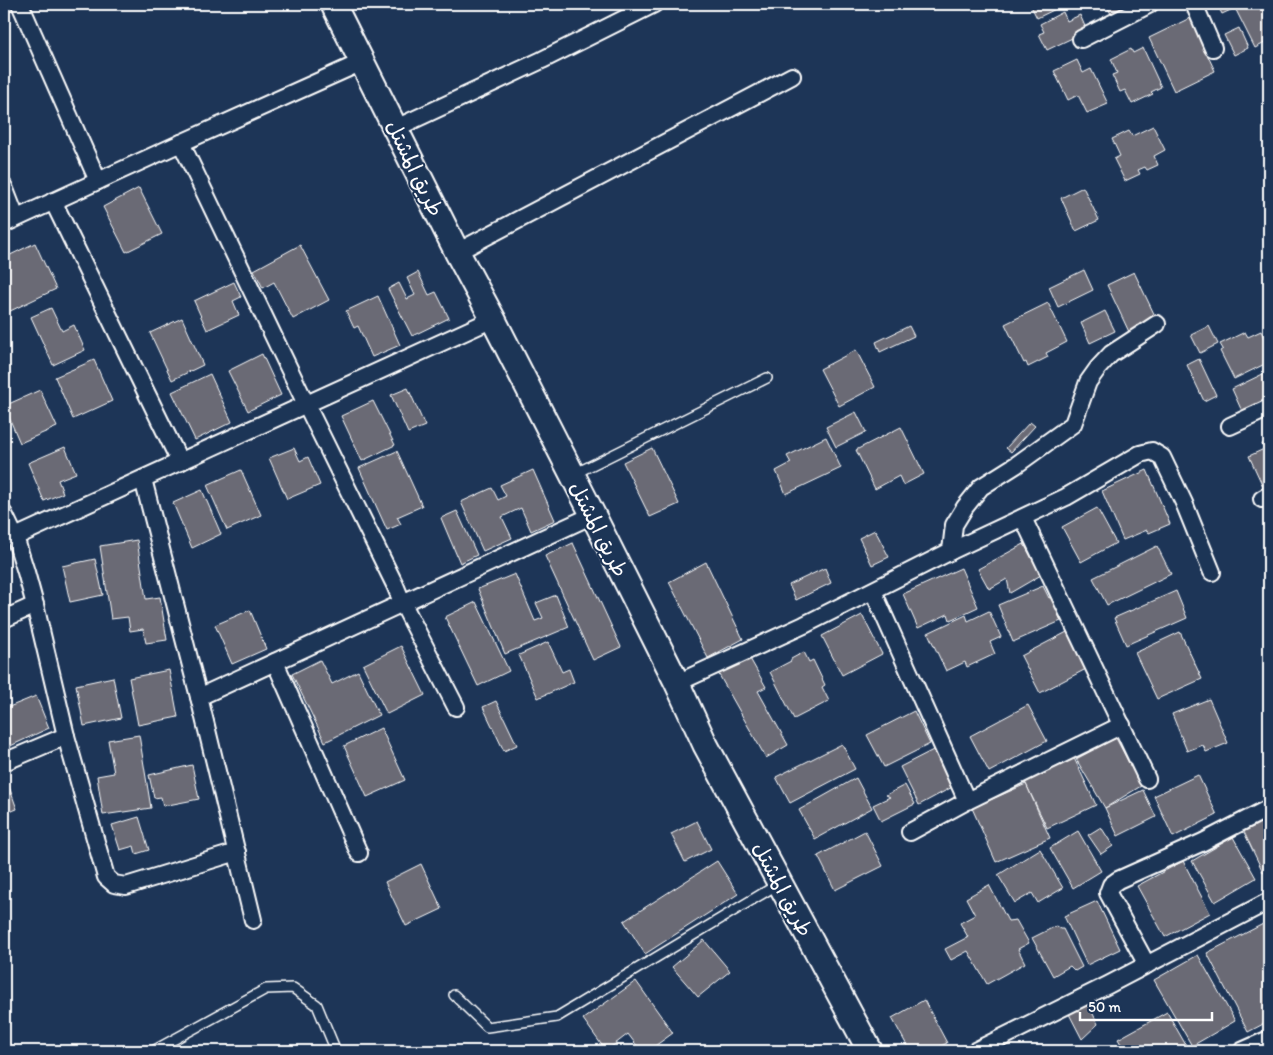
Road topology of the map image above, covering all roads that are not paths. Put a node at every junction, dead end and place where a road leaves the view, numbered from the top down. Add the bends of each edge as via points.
1 (20, 4) edge
2 (333, 4) edge
3 (654, 4) edge
4 (1150, 4) edge
5 (1194, 4) edge
6 (1081, 39) dead end
7 (1213, 48) dead end
8 (362, 62) junction
9 (792, 76) dead end
10 (396, 128) junction
11 (182, 143) junction
12 (98, 181) junction
13 (4, 187) edge
14 (53, 201) junction
15 (10, 221) edge
16 (457, 252) junction
17 (493, 319) junction
18 (1157, 324) dead end
19 (767, 378) dead end
20 (306, 404) junction
21 (1269, 408) edge
22 (1230, 426) dead end
23 (180, 462) junction
24 (572, 475) junction
25 (143, 479) junction
26 (4, 514) edge
27 (593, 515) junction
28 (1023, 518) junction
29 (15, 537) junction
30 (951, 551) junction
31 (1212, 572) dead end
32 (873, 591) junction
33 (402, 602) junction
34 (35, 605) junction
35 (4, 619) edge
36 (275, 662) junction
37 (677, 684) junction
38 (200, 697) junction
39 (456, 707) dead end
40 (1122, 725) junction
41 (66, 736) junction
42 (4, 762) edge
43 (1147, 779) dead end
44 (966, 801) junction
45 (1269, 808) edge
46 (910, 832) dead end
47 (237, 852) junction
48 (360, 853) dead end
49 (780, 883) junction
50 (1269, 901) edge
51 (253, 920) dead end
52 (1147, 965) junction
53 (454, 995) dead end
54 (1269, 1039) edge
55 (153, 1051) edge
56 (336, 1051) edge
57 (870, 1051) edge
58 (975, 1051) edge
59 (1242, 1051) edge

1 - 12 street
2 - 8 main road, طريق المشتل
3 - 10 street
4 - 6 street
5 - 7 street
8 - 10 main road, طريق المشتل
8 - 11 street
9 - 16 street
10 - 16 main road, طريق المشتل
11 - 12 street
11 - 20 street
12 - 14 street
13 - 15 street
14 - 15 street
14 - 23 street
16 - 17 main road, طريق المشتل
17 - 20 street
17 - 24 main road, طريق المشتل
18 - 30 street via 1111,354 1098,368 1088,382 1074,424 981,487 954,524
19 - 24 lane
20 - 23 street
20 - 33 street
21 - 22 street
23 - 25 street
24 - 27 main road, طريق المشتل
25 - 29 street
25 - 38 street
26 - 29 street
27 - 33 street
27 - 37 main road, طريق المشتل
28 - 30 street
28 - 31 street via 1140,454 1152,451 1162,457
28 - 40 street
29 - 34 street
30 - 32 street
32 - 37 street
32 - 44 street
33 - 36 street
33 - 39 street
34 - 35 street
34 - 41 street
36 - 38 street
36 - 48 street
37 - 49 main road, طريق المشتل via 705,744
38 - 47 street
40 - 43 street
40 - 44 street
41 - 42 street
41 - 47 street via 106,877 114,884 126,886
44 - 46 street
45 - 52 street via 1111,885 1108,893
47 - 51 street
49 - 53 lane via 557,1017 487,1027
49 - 57 main road, طريق المشتل
50 - 52 street
52 - 58 street
54 - 59 street
55 - 56 lane via 266,989 293,988 318,1004

